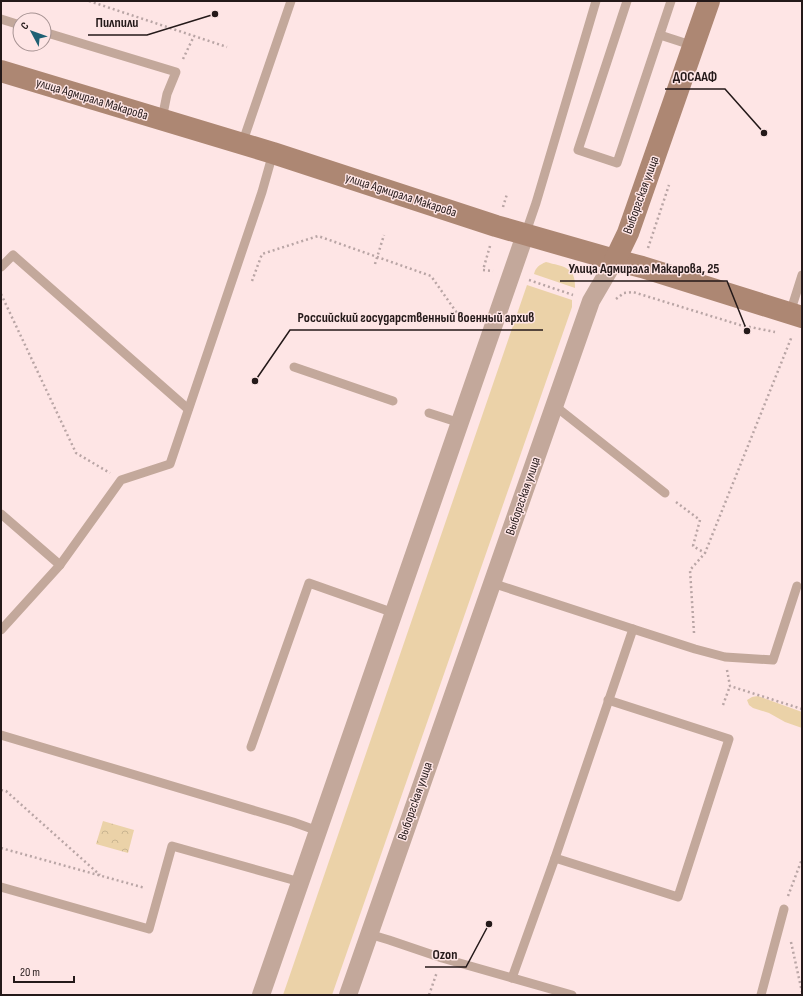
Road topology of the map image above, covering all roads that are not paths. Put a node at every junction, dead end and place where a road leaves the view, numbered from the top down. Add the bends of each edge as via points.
1 (291, 1) edge
2 (596, 1) edge
3 (627, 1) edge
4 (671, 1) edge
5 (709, 1) edge
6 (1, 19) edge
7 (12, 22) edge
8 (52, 34) edge
9 (660, 34) junction
10 (694, 46) junction
11 (1, 71) edge
12 (162, 120) junction
13 (242, 144) junction
14 (273, 153) junction
15 (525, 235) junction
16 (615, 260) junction
17 (1, 267) edge
18 (802, 275) edge
19 (796, 315) edge
20 (294, 367) dead end
21 (393, 401) dead end
22 (554, 406) junction
23 (188, 409) junction
24 (429, 413) dead end
25 (460, 423) junction
26 (665, 493) road end
27 (1, 514) edge
28 (60, 565) junction
29 (492, 583) junction
30 (797, 586) dead end
31 (394, 613) junction
32 (1, 615) edge
33 (8, 622) junction
34 (633, 629) junction
35 (1, 630) edge
36 (608, 700) junction
37 (1, 735) edge
38 (251, 747) dead end
39 (318, 832) junction
40 (555, 858) junction
41 (300, 882) junction
42 (1, 887) edge
43 (784, 909) dead end
44 (369, 934) junction
45 (512, 978) junction
46 (261, 995) edge
47 (348, 995) edge
48 (572, 995) edge
49 (761, 995) edge

1 - 13 lane
2 - 15 lane
3 - 9 lane via 578,150 617,163
4 - 9 lane
5 - 10 street, Выборгская улица
6 - 7 lane
8 - 12 lane via 176,72 167,94
9 - 10 lane
10 - 16 street, Выборгская улица via 628,232
11 - 12 street, улица Адмирала Макарова
12 - 13 street, улица Адмирала Макарова
13 - 14 street, улица Адмирала Макарова
14 - 15 street, улица Адмирала Макарова
14 - 23 lane
15 - 16 street, улица Адмирала Макарова
15 - 25 street
16 - 19 street, улица Адмирала Макарова
16 - 22 street, Выборгская улица via 591,301
17 - 23 lane via 13,255
18 - 19 lane
20 - 21 lane
22 - 26 lane
22 - 29 street, Выборгская улица
23 - 28 lane via 170,464 121,480
24 - 25 lane
25 - 31 street
27 - 28 lane
28 - 33 lane
29 - 34 lane
29 - 44 street, Выборгская улица
30 - 34 lane via 773,660 725,657
31 - 38 lane via 309,583
31 - 39 street
32 - 33 lane
33 - 35 lane
34 - 36 lane
36 - 40 lane
36 - 40 lane via 729,739 678,897
37 - 39 lane via 293,822
39 - 41 street
40 - 45 lane
41 - 42 lane via 172,846 149,929
41 - 46 street
43 - 49 lane
44 - 45 lane
44 - 47 street, Выборгская улица
45 - 48 lane

